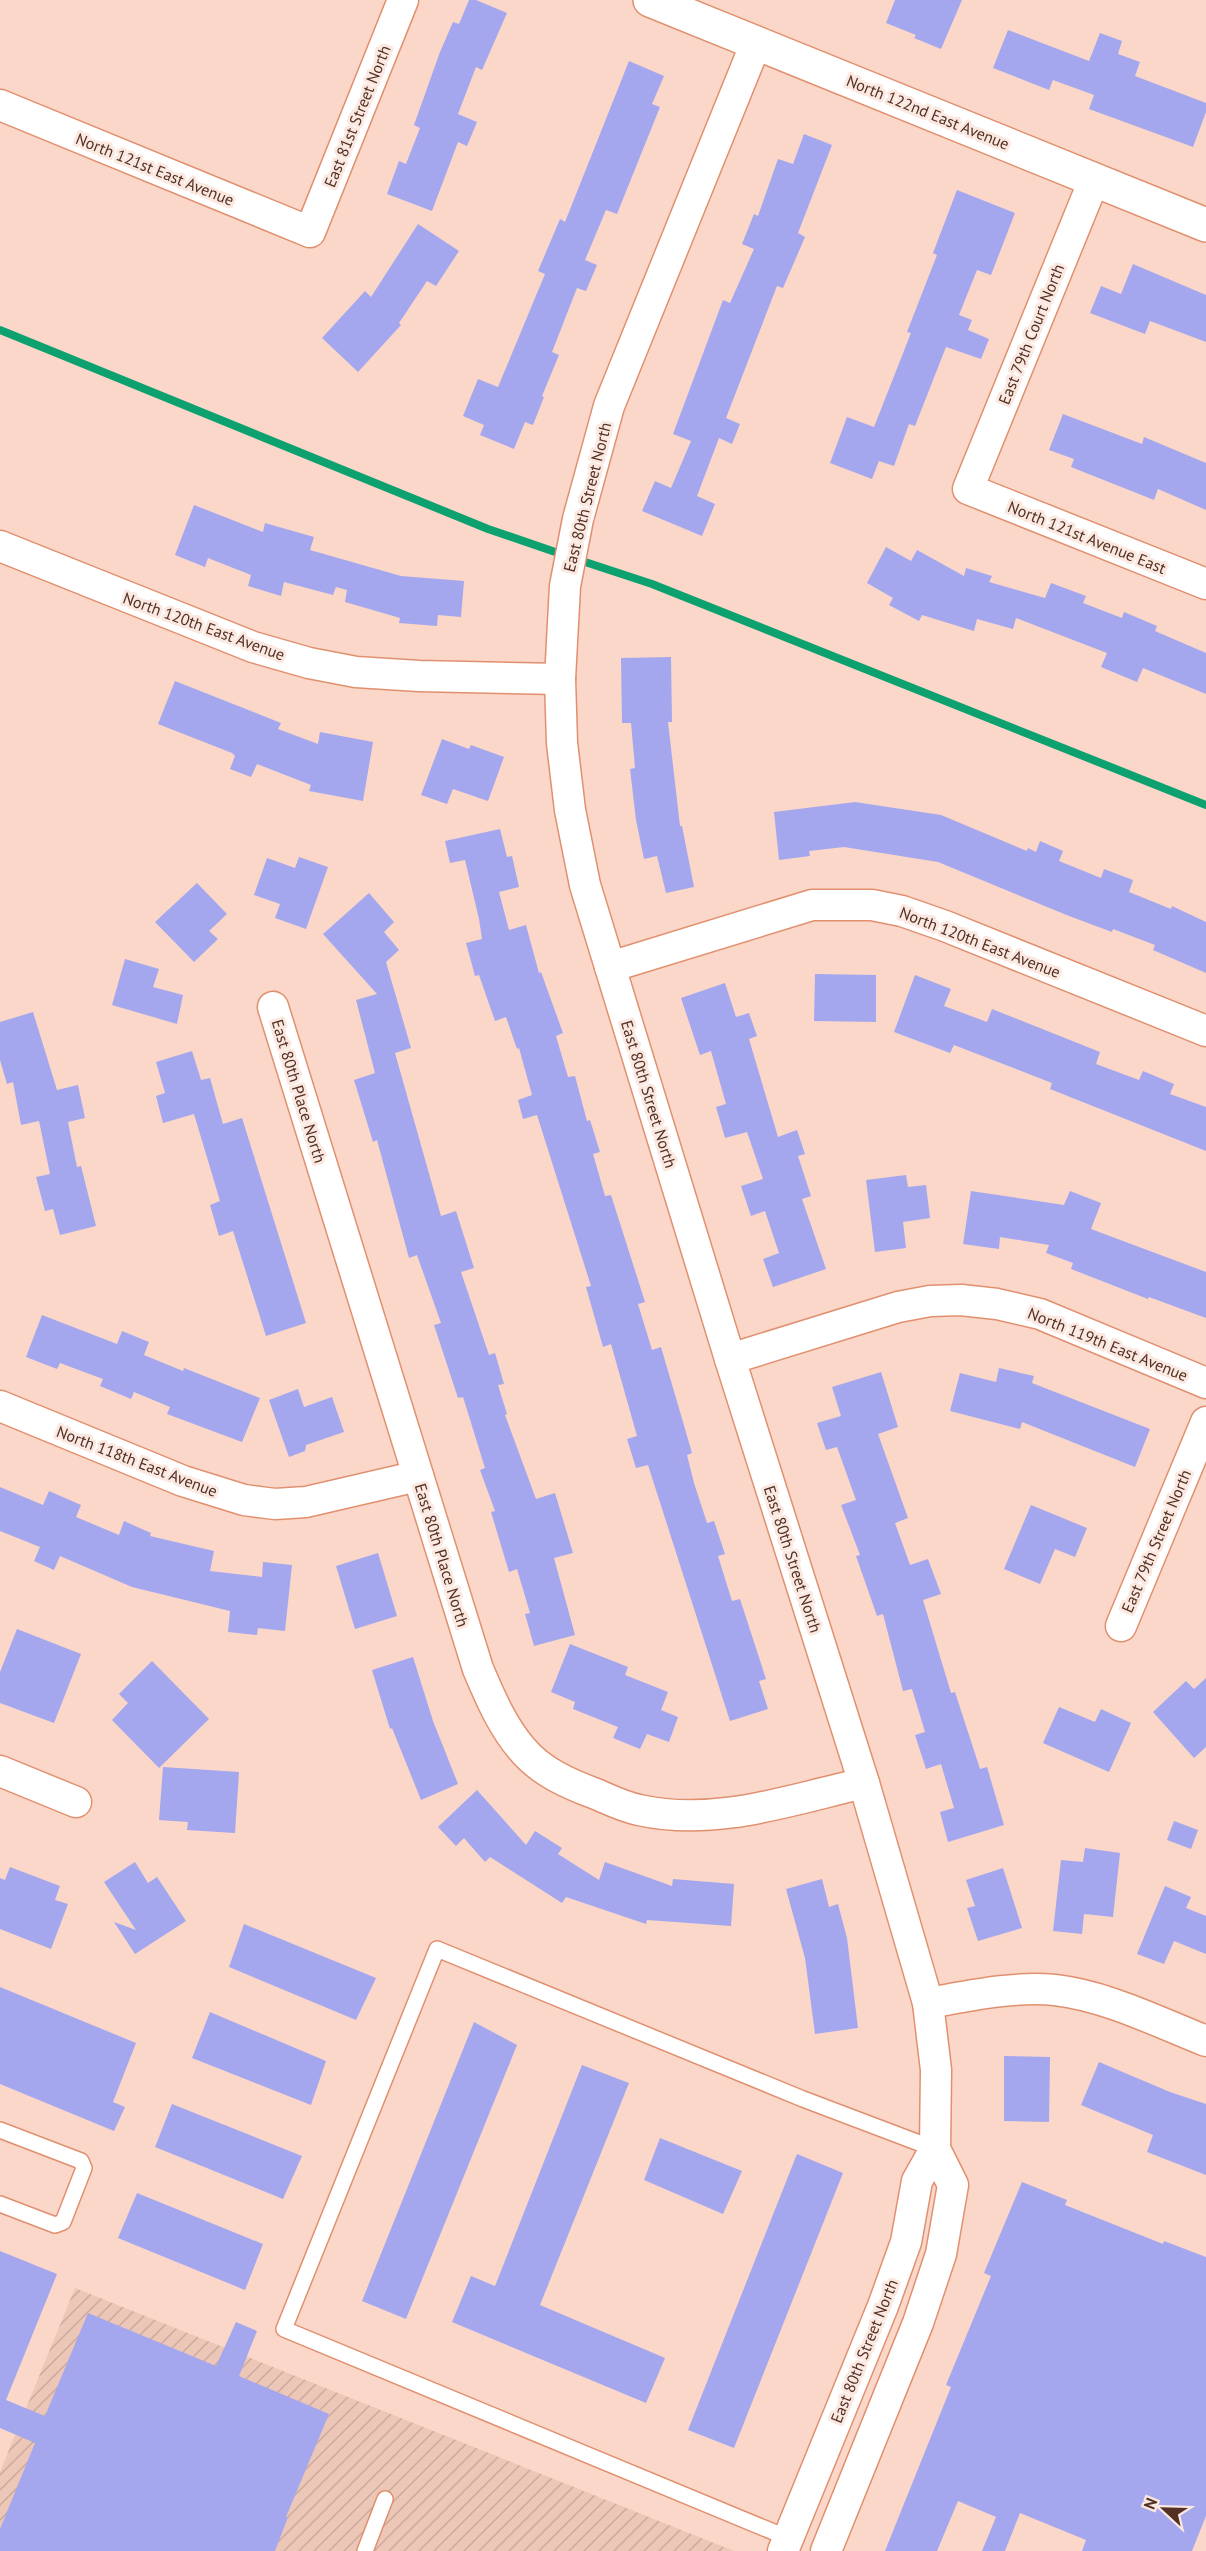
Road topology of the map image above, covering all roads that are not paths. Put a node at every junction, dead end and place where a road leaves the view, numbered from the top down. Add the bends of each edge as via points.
1 (403, 0) edge
2 (650, 0) edge
3 (756, 43) junction
4 (0, 105) edge
5 (1094, 180) junction
6 (1206, 225) edge
7 (310, 232) joint
8 (968, 489) joint
9 (0, 546) edge
10 (1206, 584) edge
11 (560, 680) junction
12 (610, 967) junction
13 (273, 1006) dead end
14 (1206, 1031) edge
15 (730, 1359) junction
16 (1206, 1383) edge
17 (0, 1406) edge
18 (1206, 1422) edge
19 (418, 1476) junction
20 (1120, 1626) dead end
21 (0, 1771) edge
22 (864, 1783) junction
23 (76, 1802) dead end
24 (928, 2003) junction
25 (1206, 2041) edge
26 (0, 2130) edge
27 (935, 2149) junction
28 (0, 2204) edge
29 (385, 2499) dead end
30 (785, 2545) edge
31 (365, 2551) edge
32 (826, 2551) edge

1 - 7 street, East 81st Street North
2 - 3 street, North 122nd East Avenue
3 - 5 street, North 122nd East Avenue
3 - 11 street, East 80th Street North via 609,406 578,519 566,586
4 - 7 street, North 121st East Avenue
5 - 6 street, North 122nd East Avenue
5 - 8 street, East 79th Court North
8 - 10 street, North 121st Avenue East
9 - 11 street, North 120th East Avenue via 253,647 309,663 356,672
11 - 12 street, East 80th Street North via 570,810 585,885
12 - 14 street, North 120th East Avenue via 812,905 872,905 945,926
12 - 15 street, East 80th Street North
13 - 19 street, East 80th Place North
15 - 16 street, North 119th East Avenue via 898,1306 961,1300 1040,1314
15 - 22 street, East 80th Street North
17 - 19 street, North 118th East Avenue via 183,1481 244,1500 306,1502
18 - 20 street, East 79th Street North
19 - 22 street, East 80th Place North via 478,1670 511,1733 547,1772 637,1810 698,1816 738,1812
21 - 23 street
22 - 24 street, East 80th Street North
24 - 25 street via 977,1994 1054,1990 1118,2006
24 - 27 street, East 80th Street North via 936,2070
26 - 28 lane via 81,2161 84,2168 63,2222 55,2225
27 - 30 street, East 80th Street North via 917,2181 906,2242 883,2306
27 - 30 lane via 437,1949 284,2329
27 - 32 street, East 80th Street North via 953,2185 941,2254 918,2323
29 - 31 lane

